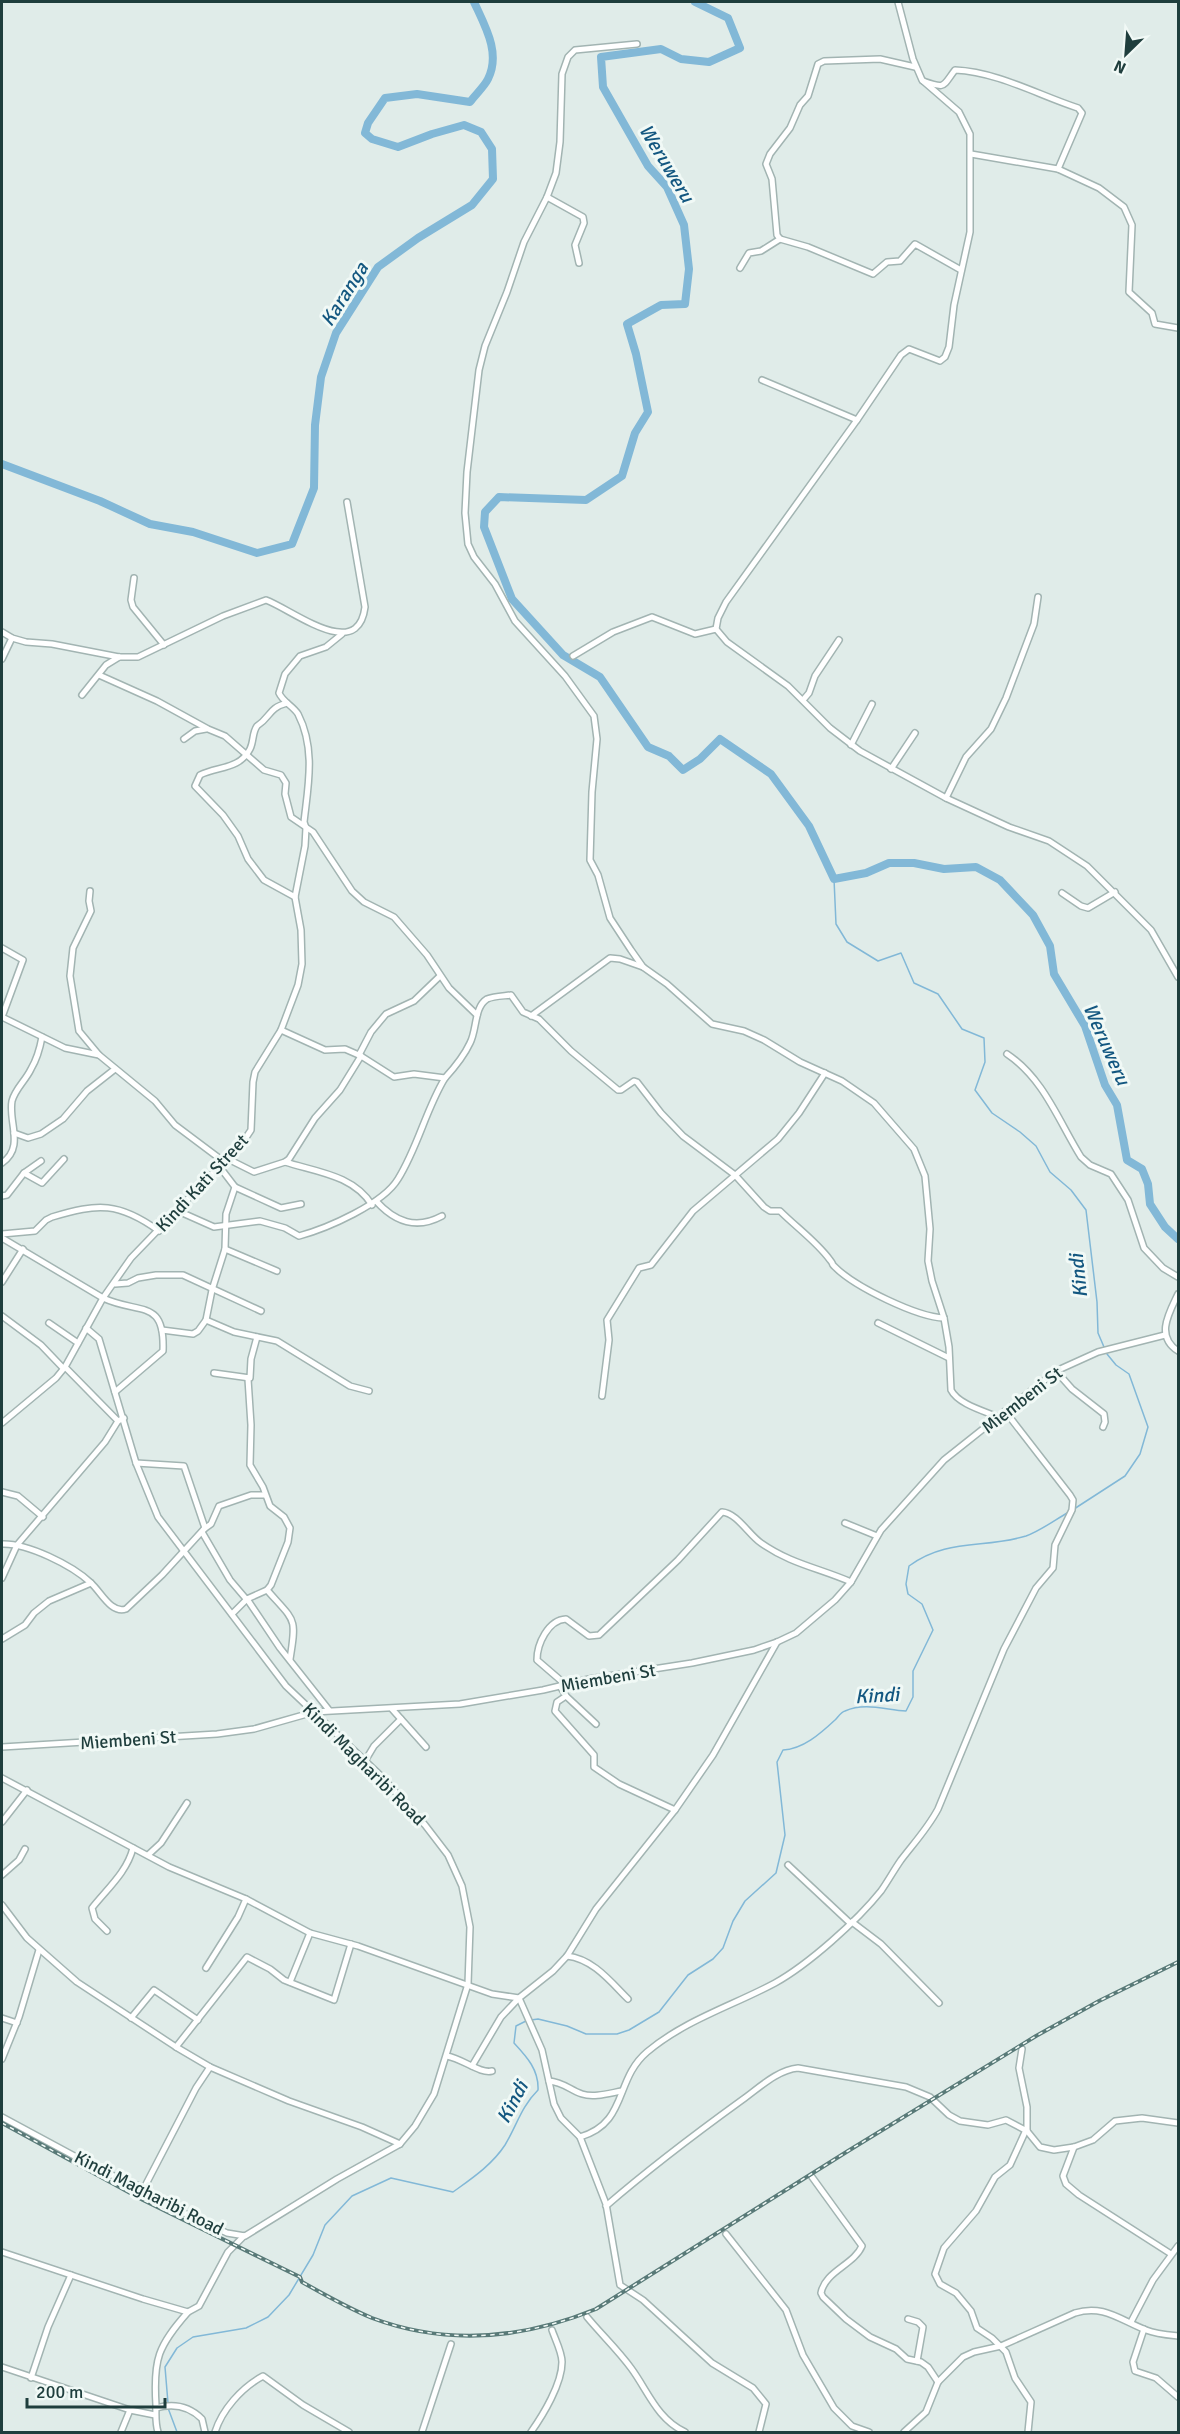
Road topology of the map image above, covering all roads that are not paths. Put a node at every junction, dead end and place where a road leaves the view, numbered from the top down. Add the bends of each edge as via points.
1 (898, 2) edge
2 (637, 44) dead end
3 (915, 67) junction
4 (922, 80) junction
5 (971, 154) junction
6 (1058, 169) junction
7 (547, 197) junction
8 (780, 239) junction
9 (579, 263) dead end
10 (740, 268) dead end
11 (961, 270) junction
12 (1179, 328) edge
13 (762, 380) dead end
14 (857, 420) junction
15 (347, 502) dead end
16 (134, 578) dead end
17 (1038, 597) dead end
18 (716, 629) junction
19 (2, 632) edge
20 (342, 634) junction
21 (12, 638) junction
22 (839, 640) dead end
23 (164, 645) junction
24 (104, 654) junction
25 (573, 656) dead end
26 (119, 657) junction
27 (2, 659) edge
28 (106, 665) junction
29 (99, 675) junction
30 (82, 695) dead end
31 (803, 700) junction
32 (288, 703) junction
33 (872, 704) dead end
34 (208, 729) junction
35 (915, 733) dead end
36 (184, 739) dead end
37 (851, 745) junction
38 (246, 755) junction
39 (891, 769) junction
40 (946, 798) junction
41 (306, 828) junction
42 (90, 891) dead end
43 (1115, 892) junction
44 (1062, 893) dead end
45 (295, 897) junction
46 (2, 948) edge
47 (643, 967) junction
48 (440, 976) junction
49 (1179, 977) edge
50 (477, 1015) junction
51 (531, 1016) junction
52 (2, 1017) edge
53 (281, 1030) junction
54 (42, 1037) junction
55 (1007, 1054) dead end
56 (99, 1055) junction
57 (360, 1055) junction
58 (115, 1069) junction
59 (825, 1073) junction
60 (445, 1078) junction
61 (14, 1133) junction
62 (64, 1159) dead end
63 (41, 1161) dead end
64 (223, 1162) junction
65 (285, 1162) junction
66 (2, 1163) edge
67 (24, 1173) junction
68 (735, 1175) junction
69 (235, 1187) junction
70 (2, 1196) edge
71 (374, 1203) junction
72 (301, 1204) dead end
73 (178, 1211) junction
74 (442, 1216) dead end
75 (226, 1227) junction
76 (159, 1231) junction
77 (2, 1236) edge
78 (23, 1249) junction
79 (225, 1249) junction
80 (276, 1271) dead end
81 (1179, 1277) edge
82 (2, 1282) edge
83 (115, 1284) junction
84 (212, 1290) junction
85 (1179, 1294) edge
86 (103, 1298) junction
87 (261, 1311) dead end
88 (2, 1316) edge
89 (944, 1318) junction
90 (206, 1320) junction
91 (49, 1323) dead end
92 (878, 1323) dead end
93 (86, 1328) junction
94 (162, 1330) junction
95 (1165, 1335) junction
96 (257, 1337) junction
97 (78, 1343) junction
98 (1179, 1351) edge
99 (949, 1358) junction
100 (64, 1368) junction
101 (1056, 1371) junction
102 (214, 1373) dead end
103 (248, 1379) junction
104 (369, 1391) dead end
105 (115, 1392) junction
106 (602, 1396) dead end
107 (1005, 1411) junction
108 (998, 1417) junction
109 (121, 1420) junction
110 (2, 1423) edge
111 (1103, 1427) dead end
112 (136, 1463) junction
113 (2, 1492) edge
114 (265, 1495) junction
115 (43, 1516) junction
116 (845, 1523) dead end
117 (203, 1530) junction
118 (877, 1536) junction
119 (2, 1544) edge
120 (17, 1545) junction
121 (182, 1551) junction
122 (2, 1578) edge
123 (851, 1581) junction
124 (92, 1583) junction
125 (267, 1590) junction
126 (247, 1599) junction
127 (232, 1614) junction
128 (2, 1639) edge
129 (777, 1642) junction
130 (290, 1659) junction
131 (563, 1685) junction
132 (566, 1696) junction
133 (392, 1708) junction
134 (329, 1710) junction
135 (314, 1712) junction
136 (401, 1719) junction
137 (596, 1724) dead end
138 (2, 1747) edge
139 (426, 1747) dead end
140 (365, 1761) junction
141 (2, 1778) edge
142 (27, 1790) junction
143 (187, 1803) dead end
144 (675, 1810) junction
145 (2, 1822) edge
146 (133, 1848) junction
147 (25, 1849) dead end
148 (148, 1855) junction
149 (788, 1865) dead end
150 (2, 1875) edge
151 (246, 1899) junction
152 (2, 1905) edge
153 (851, 1923) junction
154 (107, 1931) dead end
155 (310, 1933) junction
156 (351, 1944) junction
157 (39, 1950) junction
158 (567, 1956) junction
159 (206, 1968) dead end
160 (290, 1982) junction
161 (468, 1984) junction
162 (519, 1998) junction
163 (628, 1999) dead end
164 (939, 2003) dead end
165 (2, 2018) edge
166 (131, 2019) junction
167 (198, 2020) junction
168 (17, 2023) junction
169 (176, 2047) junction
170 (3, 2049) edge
171 (1022, 2049) dead end
172 (447, 2056) junction
173 (2, 2059) edge
174 (472, 2066) junction
175 (210, 2067) junction
176 (492, 2071) dead end
177 (549, 2081) junction
178 (622, 2091) junction
179 (2, 2117) edge
180 (1179, 2123) edge
181 (1026, 2131) junction
182 (580, 2137) junction
183 (400, 2144) junction
184 (1074, 2147) junction
185 (812, 2177) dead end
186 (144, 2188) junction
187 (606, 2206) junction
188 (726, 2234) dead end
189 (245, 2236) junction
190 (1179, 2246) edge
191 (2, 2252) edge
192 (1171, 2254) junction
193 (71, 2275) junction
194 (188, 2312) junction
195 (587, 2318) dead end
196 (908, 2319) dead end
197 (1131, 2322) junction
198 (1144, 2329) junction
199 (552, 2330) dead end
200 (1179, 2336) edge
201 (451, 2344) dead end
202 (1001, 2346) junction
203 (917, 2361) junction
204 (2, 2367) edge
205 (31, 2378) junction
206 (938, 2382) junction
207 (1179, 2397) edge
208 (156, 2408) junction
209 (130, 2410) junction
210 (154, 2415) junction
211 (121, 2433) edge
212 (158, 2433) edge
213 (205, 2433) edge
214 (216, 2433) edge
215 (350, 2433) edge
216 (422, 2433) edge
217 (531, 2433) edge
218 (685, 2433) edge
219 (759, 2433) edge
220 (869, 2433) edge
221 (904, 2433) edge
222 (1028, 2433) edge

1 - 3 street
2 - 7 street via 575,50 568,57 562,74 558,164
3 - 4 street
3 - 8 street via 880,59 818,64 808,96 766,164 772,179
4 - 5 street via 959,112 970,134
4 - 6 street via 942,87 955,70 965,71 1003,80 1078,108 1082,113
5 - 6 street
5 - 11 street via 971,215
6 - 12 street via 1099,188 1127,211 1132,225 1129,292 1152,313 1155,324
7 - 9 street via 583,218 575,248
7 - 47 street via 524,242 481,362 465,513 470,550 515,621 565,676 594,716 597,740 590,860 610,918
8 - 10 street via 761,251 748,253
8 - 11 street via 873,274 887,262 899,261 915,244
11 - 14 street via 945,357 940,361 906,350
13 - 14 street
14 - 18 street via 726,602
15 - 20 street via 365,607 361,622
16 - 23 street via 133,607
17 - 40 street via 1034,624 1006,698 991,729 966,757
18 - 25 street via 695,634 652,617 613,632
18 - 31 street via 727,642
19 - 21 street
20 - 23 street via 266,600
20 - 32 street via 326,647 304,653 291,665 279,693
21 - 24 street
21 - 27 street
22 - 31 street
23 - 26 street via 138,657
24 - 26 street
24 - 28 street
26 - 28 street
28 - 29 street
29 - 30 street
29 - 34 street
31 - 37 street
32 - 38 street via 273,709 256,726
32 - 41 street via 298,715 309,748
33 - 37 street
34 - 36 street
34 - 38 street via 225,736
35 - 39 street
37 - 39 street
38 - 41 street via 264,770 283,777 290,814
38 - 45 street via 230,767 200,775 195,786 223,815 264,880
39 - 40 street
40 - 43 street via 1049,841 1087,866
41 - 45 street
41 - 48 street via 313,832 352,891 364,902 394,917
42 - 56 street via 91,910 73,948 70,976 79,1031
43 - 44 street via 1088,908
43 - 49 street via 1151,930
45 - 53 street, Kindi Kati Street via 302,964
46 - 52 street via 23,960
47 - 51 street via 610,958
47 - 59 street via 712,1024 744,1031
48 - 50 street
48 - 57 street via 414,1001 386,1014 371,1032
50 - 51 street via 487,999 511,995 519,1008
50 - 60 street via 470,1043
51 - 68 street via 544,1023 618,1090 637,1082 683,1136
52 - 54 street
53 - 57 street via 325,1050 343,1048
53 - 64 street, Kindi Kati Street via 255,1072 251,1130
54 - 56 street via 74,1051
54 - 61 street via 31,1070 12,1102
55 - 81 street via 1042,1088 1081,1156 1090,1166 1114,1178 1128,1200 1148,1254
56 - 58 street
57 - 60 street via 394,1077 414,1074
57 - 65 street via 340,1090
58 - 61 street via 87,1091 63,1119 41,1134 28,1138
58 - 64 street via 155,1101 175,1125
59 - 68 street via 787,1129
59 - 89 street via 874,1103 900,1131 919,1160 928,1208 928,1261
60 - 71 street via 398,1178
61 - 66 street via 12,1152
62 - 67 street via 42,1183
63 - 67 street
64 - 65 street via 254,1172
64 - 69 street
64 - 73 street, Kindi Kati Street
65 - 71 street via 346,1180
67 - 70 street via 11,1191
68 - 89 street via 764,1208 780,1211 837,1269 903,1306
68 - 106 street via 693,1211 651,1264 639,1268 608,1318
69 - 72 street via 281,1208
69 - 75 street
71 - 74 street via 403,1222 421,1223
71 - 75 street via 302,1235 260,1221
73 - 75 street via 207,1225
73 - 76 street, Kindi Kati Street
75 - 79 street
76 - 77 street via 128,1211 100,1207 52,1217 35,1231
76 - 83 street, Kindi Kati Street via 131,1258
77 - 78 street
78 - 82 street
78 - 86 street
79 - 80 street
79 - 84 street
83 - 84 street via 176,1274 189,1276
83 - 86 street, Kindi Kati Street
84 - 87 street
84 - 90 street
85 - 95 street via 1168,1316
86 - 93 street, Kindi Kati Street
86 - 94 street via 155,1314
88 - 100 street
89 - 99 street
90 - 94 street via 193,1334
90 - 96 street via 225,1330
91 - 97 street
92 - 99 street
93 - 97 street, Kindi Kati Street
93 - 105 street, Kindi Magharibi Road via 99,1339
94 - 105 street via 161,1353
95 - 98 street
95 - 101 street, Miembeni St via 1098,1352
96 - 103 street via 251,1359 252,1376
96 - 104 street via 283,1344 350,1386
97 - 100 street, Kindi Kati Street
99 - 108 street via 954,1395
100 - 109 street
100 - 110 street, Kindi Kati Street
101 - 107 street, Miembeni St
101 - 111 street via 1104,1414
102 - 103 street
103 - 114 street via 250,1465
105 - 109 street, Kindi Magharibi Road
107 - 108 street, Miembeni St
107 - 153 street via 1070,1495 1072,1510 1055,1545 1053,1568 1036,1588 1004,1649 938,1809 881,1890
108 - 118 street, Miembeni St via 944,1460
109 - 112 street, Kindi Magharibi Road
109 - 115 street
112 - 117 street via 183,1466
112 - 121 street, Kindi Magharibi Road via 152,1506
113 - 115 street via 18,1496
114 - 117 street via 251,1495 219,1506 211,1524
114 - 125 street via 290,1528
115 - 120 street
116 - 118 street
117 - 121 street
117 - 126 street via 230,1580
118 - 123 street, Miembeni St
119 - 120 street
120 - 122 street
120 - 124 street via 66,1563
121 - 124 street via 123,1610 114,1608
121 - 127 street, Kindi Magharibi Road
123 - 129 street, Miembeni St via 796,1634
123 - 131 street via 787,1559 722,1512 599,1635 589,1636 566,1619 558,1620 548,1630 541,1639 537,1660
124 - 128 street via 49,1601 25,1625
125 - 126 street
125 - 130 street via 293,1620
126 - 127 street
126 - 130 street
127 - 135 street, Kindi Magharibi Road via 286,1686
129 - 131 street, Miembeni St via 692,1663
129 - 144 street via 713,1755
130 - 134 street
131 - 132 street
131 - 133 street, Miembeni St via 460,1704
132 - 137 street
132 - 144 street via 557,1702 555,1711 594,1755 594,1767 619,1784
133 - 134 street, Miembeni St
133 - 136 street
134 - 135 street, Miembeni St
135 - 138 street, Miembeni St via 239,1732
135 - 140 street, Kindi Magharibi Road
136 - 139 street
136 - 140 street
140 - 161 street, Kindi Magharibi Road via 425,1825 456,1868 470,1927
141 - 142 street
142 - 145 street
142 - 146 street
143 - 148 street via 161,1843
144 - 158 street via 596,1909
146 - 148 street
146 - 154 street via 111,1887 92,1908
147 - 150 street
148 - 151 street
149 - 153 street
151 - 155 street
151 - 159 street
152 - 157 street
153 - 164 street via 881,1944
153 - 178 street via 789,1974 707,2014 650,2049 637,2062
155 - 156 street
155 - 160 street
156 - 160 street via 334,2000
156 - 161 street
157 - 166 street via 87,1990
157 - 168 street
158 - 162 street
158 - 163 street via 584,1959
160 - 167 street via 247,1957
161 - 162 street via 492,1994
161 - 172 street, Kindi Magharibi Road
162 - 174 street via 501,2017
162 - 177 street via 535,2031
165 - 168 street
166 - 167 street via 154,1990
166 - 169 street
167 - 169 street
168 - 170 street
169 - 175 street
170 - 173 street
171 - 181 street via 1019,2068 1027,2107
172 - 174 street
172 - 183 street, Kindi Magharibi Road via 434,2094
174 - 176 street via 481,2072
175 - 183 street
175 - 186 street
177 - 178 street via 566,2084 587,2095
177 - 182 street via 551,2097 561,2118
178 - 182 street via 609,2122
179 - 186 street, Kindi Magharibi Road via 104,2172
180 - 184 street via 1143,2118 1114,2121 1093,2140
181 - 184 street via 1040,2147
181 - 187 street via 1006,2120 988,2125 954,2118 930,2097 902,2086 789,2069 709,2124
181 - 202 street via 1010,2165 995,2177 976,2211 944,2248 935,2274 940,2284 956,2293 971,2311 977,2328
182 - 187 street
183 - 189 street, Kindi Magharibi Road
184 - 192 street via 1063,2176 1066,2184
185 - 203 street via 862,2246 824,2284 823,2297 870,2337
186 - 189 street, Kindi Magharibi Road via 165,2204 227,2233
187 - 219 street via 620,2285 643,2300 712,2363 753,2388 766,2404
188 - 220 street via 786,2310 803,2355 834,2408 852,2426
189 - 194 street via 225,2257 199,2306
190 - 192 street
191 - 193 street
192 - 197 street
193 - 194 street
193 - 205 street
194 - 208 street via 165,2338 155,2365
195 - 218 street via 627,2362 660,2413
196 - 203 street via 922,2327
197 - 198 street
197 - 202 street via 1105,2311 1084,2310
198 - 200 street
198 - 207 street via 1133,2362 1135,2371 1156,2378
199 - 217 street via 562,2367 549,2402
201 - 216 street
202 - 206 street via 963,2357
202 - 222 street via 1031,2402
203 - 206 street via 928,2367
204 - 205 street
205 - 209 street
206 - 221 street via 926,2412
208 - 210 street
208 - 213 street via 187,2408 202,2420
209 - 210 street
209 - 211 street
210 - 212 street
214 - 215 street via 221,2415 263,2376

